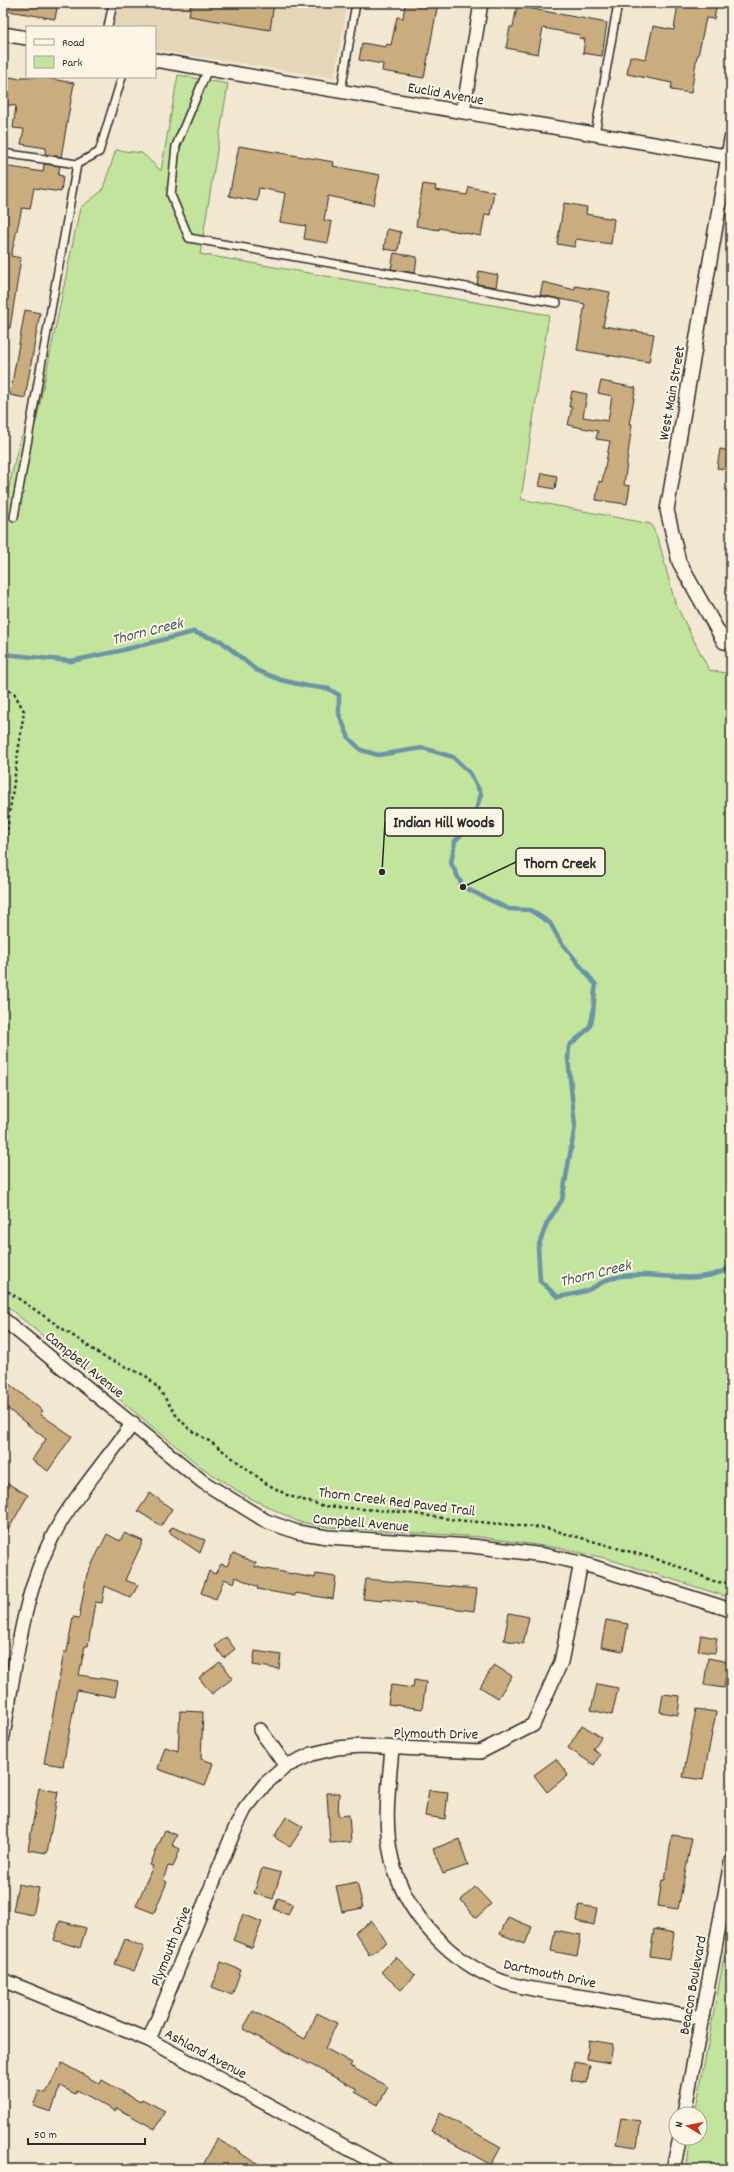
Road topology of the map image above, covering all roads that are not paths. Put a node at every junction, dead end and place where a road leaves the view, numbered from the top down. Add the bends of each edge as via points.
1 (113, 3) edge
2 (356, 3) edge
3 (481, 3) edge
4 (618, 3) edge
5 (108, 26) edge
6 (3, 34) edge
7 (26, 38) edge
8 (156, 60) edge
9 (208, 69) junction
10 (122, 78) edge
11 (341, 91) junction
12 (463, 112) junction
13 (595, 134) junction
14 (731, 138) edge
15 (3, 153) edge
16 (729, 157) edge
17 (77, 164) junction
18 (557, 303) dead end
19 (14, 517) dead end
20 (724, 642) dead end
21 (3, 1319) edge
22 (133, 1423) junction
23 (581, 1563) junction
24 (731, 1610) edge
25 (260, 1730) dead end
26 (3, 1736) edge
27 (392, 1748) junction
28 (286, 1766) junction
29 (731, 1862) edge
30 (3, 1980) edge
31 (703, 2018) junction
32 (149, 2040) junction
33 (686, 2106) edge
34 (678, 2146) edge
35 (386, 2169) edge
36 (674, 2169) edge

1 - 5 lane
2 - 11 lane
3 - 12 street
4 - 13 lane
6 - 7 street
8 - 9 street, Euclid Avenue
9 - 11 street, Euclid Avenue
9 - 18 lane via 176,146 171,195 189,238
10 - 17 lane via 99,152
11 - 12 street, Euclid Avenue
12 - 13 street, Euclid Avenue
13 - 16 street, Euclid Avenue
14 - 16 street, West Main Street
15 - 17 lane
16 - 20 street, West Main Street via 667,510 679,562
17 - 19 lane
21 - 22 street, Campbell Avenue
22 - 23 street, Campbell Avenue via 203,1482 266,1521 298,1532 327,1537 472,1546 544,1555
22 - 26 street via 63,1519 34,1582 22,1628
23 - 24 street, Campbell Avenue
23 - 27 street, Plymouth Drive via 561,1662 533,1725 480,1752
25 - 28 street
27 - 28 street, Plymouth Drive via 337,1748 312,1754
27 - 31 street, Dartmouth Drive via 387,1818 392,1860 407,1898 420,1918 453,1952 469,1964 504,1982
28 - 32 street, Plymouth Drive via 265,1784 245,1809
29 - 31 street, Beacon Boulevard
30 - 32 street, Ashland Avenue
31 - 33 street, Beacon Boulevard
32 - 35 street, Ashland Avenue
34 - 36 street

